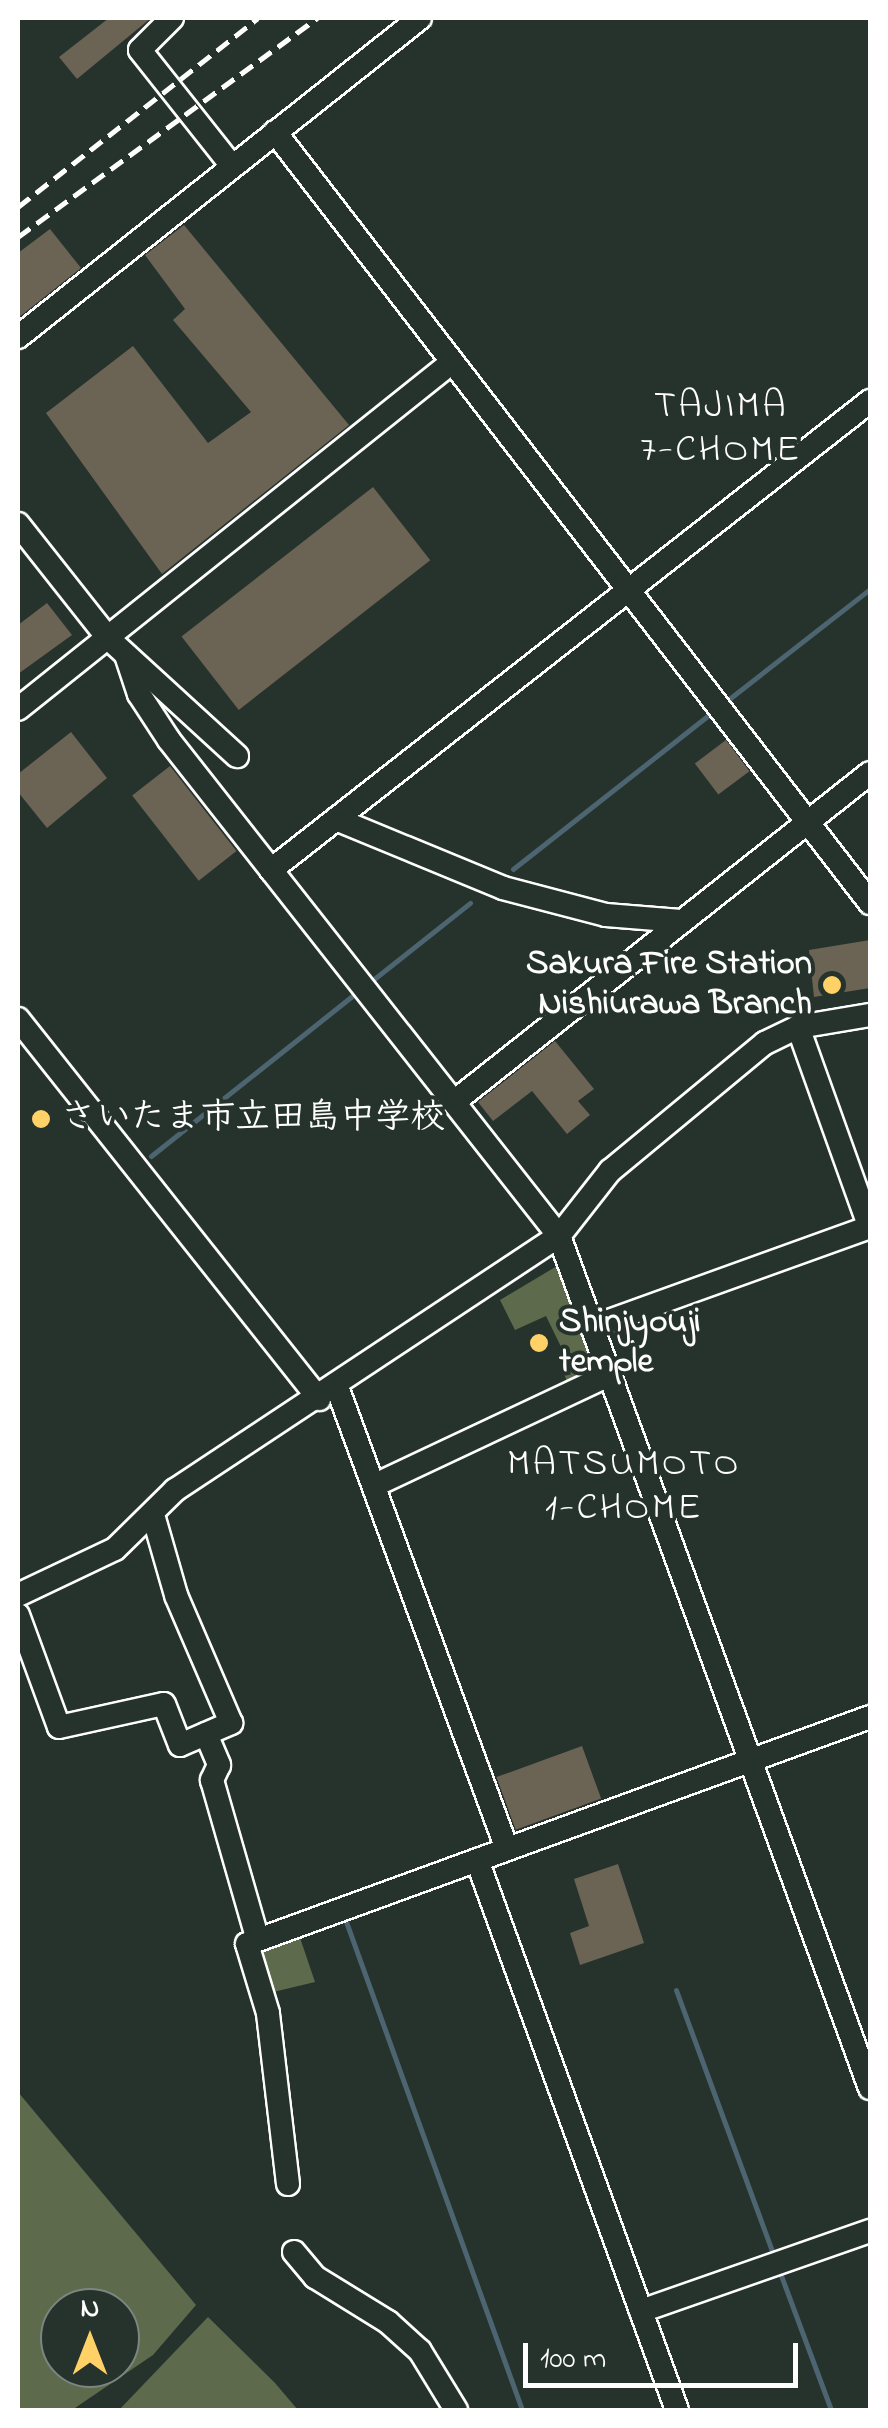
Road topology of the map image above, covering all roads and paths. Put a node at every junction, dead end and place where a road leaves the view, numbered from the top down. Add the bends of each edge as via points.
1 (172, 18) edge
2 (420, 18) edge
3 (275, 132) junction
4 (232, 166) junction
5 (18, 337) edge
6 (452, 362) junction
7 (870, 401) edge
8 (18, 524) edge
9 (628, 590) junction
10 (108, 638) junction
11 (126, 655) junction
12 (18, 710) edge
13 (237, 756) dead end
14 (870, 772) edge
15 (336, 818) junction
16 (808, 822) junction
17 (271, 870) junction
18 (870, 903) edge
19 (682, 920) junction
20 (870, 1015) edge
21 (18, 1019) edge
22 (798, 1027) junction
23 (454, 1102) junction
24 (870, 1227) edge
25 (558, 1236) junction
26 (592, 1327) junction
27 (610, 1375) junction
28 (328, 1393) junction
29 (375, 1484) junction
30 (153, 1515) junction
31 (18, 1595) edge
32 (18, 1616) edge
33 (870, 1717) edge
34 (206, 1734) junction
35 (751, 1760) junction
36 (508, 1849) junction
37 (477, 1860) junction
38 (258, 1940) junction
39 (870, 2088) edge
40 (288, 2184) dead end
41 (870, 2231) edge
42 (294, 2252) dead end
43 (641, 2311) junction
44 (456, 2410) edge
45 (678, 2410) edge

1 - 4 street via 140,50
2 - 3 street
3 - 4 street
3 - 6 street
4 - 5 street
6 - 9 street
6 - 10 street
7 - 9 street
8 - 10 street
9 - 15 street
9 - 16 street
10 - 11 street
10 - 12 street
11 - 13 street
11 - 17 street via 138,694 169,740
14 - 16 street
15 - 17 street
15 - 19 street via 520,893 606,915
16 - 18 street
16 - 19 street
17 - 23 street
19 - 23 street
20 - 22 street
21 - 28 street
22 - 24 street
22 - 25 street via 765,1044 669,1118 610,1172
23 - 25 street
24 - 26 street
25 - 26 street
25 - 28 street
26 - 27 street
27 - 29 street
27 - 35 street
28 - 29 street
28 - 30 street via 175,1490
29 - 36 street
30 - 31 street via 115,1550
30 - 34 street via 176,1595 231,1724
32 - 34 street via 59,1726 164,1704 180,1744
33 - 35 street
34 - 38 street via 219,1766 212,1780
35 - 36 street
35 - 39 street
36 - 37 street
37 - 38 street
37 - 43 street
38 - 40 street via 247,1944 268,2012
41 - 43 street
42 - 44 street via 315,2277 413,2344
43 - 45 street

